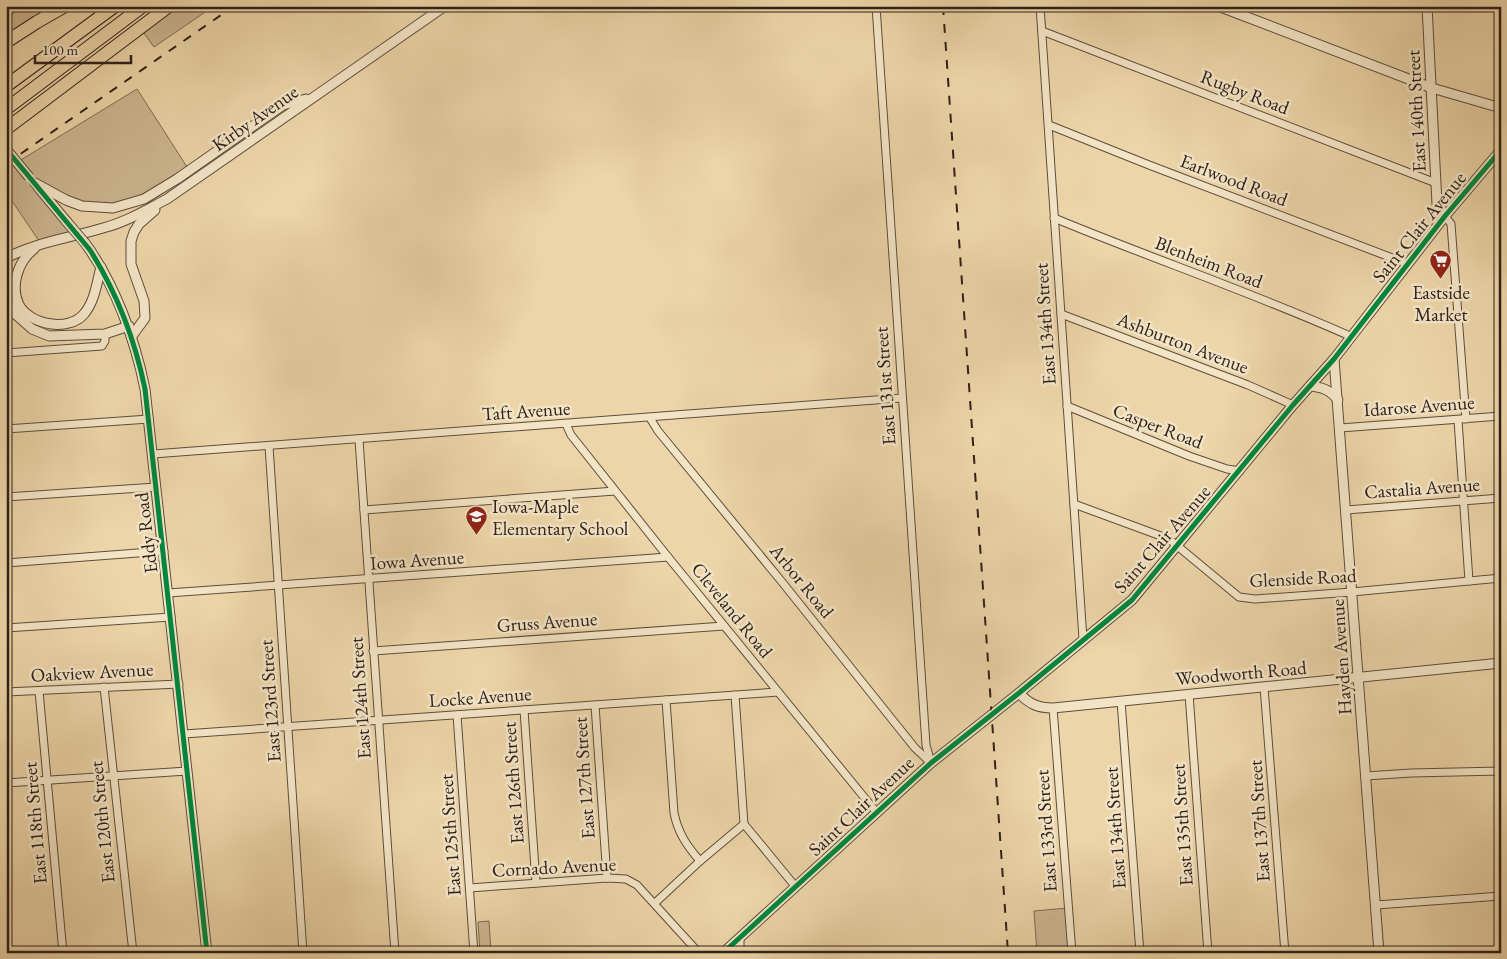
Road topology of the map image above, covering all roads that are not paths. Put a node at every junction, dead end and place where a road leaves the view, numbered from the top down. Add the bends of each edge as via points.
1 (65, 6) edge
2 (115, 6) edge
3 (144, 6) edge
4 (169, 6) edge
5 (445, 6) edge
6 (876, 6) edge
7 (1040, 6) edge
8 (1218, 6) edge
9 (1427, 6) edge
10 (1042, 31) junction
11 (6, 42) edge
12 (6, 86) edge
13 (1432, 88) junction
14 (311, 98) junction
15 (1501, 108) edge
16 (6, 109) edge
17 (1049, 125) junction
18 (6, 129) edge
19 (6, 149) edge
20 (1501, 150) edge
21 (32, 180) junction
22 (1436, 183) junction
23 (167, 199) junction
24 (1445, 216) junction
25 (1054, 218) junction
26 (41, 244) junction
27 (6, 258) edge
28 (1408, 264) junction
29 (101, 267) junction
30 (6, 294) edge
31 (6, 299) edge
32 (20, 306) junction
33 (1061, 314) junction
34 (129, 326) junction
35 (106, 334) junction
36 (132, 336) junction
37 (1352, 336) junction
38 (6, 353) edge
39 (1334, 359) junction
40 (1310, 386) junction
41 (902, 398) junction
42 (1338, 400) junction
43 (1293, 405) junction
44 (1067, 406) junction
45 (1501, 416) edge
46 (650, 418) junction
47 (148, 419) junction
48 (1466, 419) junction
49 (1458, 420) junction
50 (566, 424) junction
51 (1340, 428) junction
52 (6, 429) edge
53 (359, 440) junction
54 (269, 446) junction
55 (153, 454) junction
56 (1240, 471) junction
57 (156, 487) junction
58 (616, 491) junction
59 (6, 498) edge
60 (1501, 498) edge
61 (1464, 502) junction
62 (1074, 504) junction
63 (364, 510) junction
64 (1346, 510) junction
65 (1177, 545) junction
66 (164, 552) junction
67 (668, 557) junction
68 (6, 563) edge
69 (1501, 578) edge
70 (368, 580) junction
71 (1469, 581) junction
72 (278, 586) junction
73 (1352, 592) junction
74 (168, 594) junction
75 (171, 617) junction
76 (724, 626) junction
77 (6, 628) edge
78 (1083, 639) junction
79 (373, 651) junction
80 (1501, 663) edge
81 (1359, 678) junction
82 (178, 684) junction
83 (104, 687) junction
84 (1264, 687) junction
85 (39, 691) junction
86 (6, 692) edge
87 (778, 692) junction
88 (1019, 693) junction
89 (1189, 694) junction
90 (735, 695) junction
91 (666, 700) junction
92 (1122, 701) junction
93 (595, 705) junction
94 (1053, 708) junction
95 (524, 710) junction
96 (457, 715) junction
97 (378, 721) junction
98 (288, 727) junction
99 (184, 734) junction
100 (931, 763) junction
101 (187, 771) junction
102 (1501, 771) edge
103 (113, 776) junction
104 (1366, 776) junction
105 (47, 780) junction
106 (6, 783) edge
107 (877, 813) junction
108 (744, 824) junction
109 (700, 861) junction
110 (608, 878) junction
111 (536, 883) junction
112 (795, 886) junction
113 (470, 888) junction
114 (1501, 896) edge
115 (655, 903) junction
116 (1376, 905) junction
117 (740, 937) junction
118 (63, 953) edge
119 (133, 953) edge
120 (207, 953) edge
121 (303, 953) edge
122 (395, 953) edge
123 (474, 953) edge
124 (560, 953) edge
125 (592, 953) edge
126 (699, 953) edge
127 (723, 953) edge
128 (740, 953) edge
129 (1072, 953) edge
130 (1140, 953) edge
131 (1208, 953) edge
132 (1285, 953) edge
133 (1380, 953) edge

1 - 11 highway
2 - 12 highway
3 - 16 highway
4 - 18 highway
5 - 14 street, Kirby Avenue
6 - 41 street, East 131st Street
7 - 10 street, East 134th Street
8 - 13 street
9 - 13 street, East 140th Street
10 - 17 street, East 134th Street
10 - 22 street, Rugby Road
13 - 15 street
13 - 22 street, East 140th Street
14 - 21 street via 282,106 144,199 113,208 82,206
14 - 23 street, Kirby Avenue
17 - 25 street, East 134th Street
17 - 28 street, Earlwood Road
19 - 21 street, Eddy Road, bridge
20 - 24 street, Saint Clair Avenue
21 - 29 street, Eddy Road, bridge
22 - 24 street, East 140th Street via 1437,204
23 - 26 street, Kirby Avenue via 121,222
23 - 36 street via 139,224 131,240 130,264 144,300 145,318
24 - 28 street, Saint Clair Avenue
24 - 48 street, East 140th Street via 1452,224
25 - 33 street, East 134th Street
25 - 37 street, Blenheim Road
26 - 27 street, Kirby Avenue
26 - 32 street via 28,254 17,274
28 - 37 street, Saint Clair Avenue
29 - 32 street via 92,302 76,320 65,324 41,322
29 - 34 street, Eddy Road
30 - 32 street
31 - 35 street via 15,314 32,329 49,336
33 - 43 street, Ashburton Avenue
33 - 44 street, East 134th Street
34 - 35 street
34 - 36 street, Eddy Road
35 - 38 street via 102,346
36 - 47 street, Eddy Road via 141,368
37 - 39 street, Saint Clair Avenue
39 - 40 street, Saint Clair Avenue
39 - 42 street, Hayden Avenue
40 - 42 street via 1319,386
40 - 43 street, Saint Clair Avenue
41 - 46 street, Taft Avenue
41 - 100 street, East 131st Street via 926,745
42 - 51 street, Hayden Avenue
43 - 56 street, Saint Clair Avenue
44 - 56 street, Casper Road via 1190,456
44 - 62 street, East 134th Street
45 - 48 street, Idarose Avenue
46 - 50 street, Taft Avenue
46 - 100 street, Arbor Road via 914,748
47 - 52 street
47 - 55 street, Eddy Road
48 - 49 street, Idarose Avenue
49 - 51 street, Idarose Avenue
49 - 61 street
50 - 53 street, Taft Avenue
50 - 58 street, Cleveland Road via 571,435
51 - 64 street, Hayden Avenue
53 - 54 street, Taft Avenue
53 - 63 street, East 124th Street
54 - 55 street, Taft Avenue
54 - 72 street, East 123rd Street
55 - 57 street, Eddy Road
56 - 65 street, Saint Clair Avenue
57 - 59 street
57 - 66 street, Eddy Road
58 - 63 street
58 - 67 street, Cleveland Road
60 - 61 street, Castalia Avenue
61 - 64 street, Castalia Avenue
61 - 71 street
62 - 65 street, Glenside Road via 1169,539
62 - 78 street, East 134th Street
63 - 70 street, East 124th Street
64 - 73 street, Hayden Avenue
65 - 73 street, Glenside Road via 1239,597 1255,599
65 - 78 street, Saint Clair Avenue via 1132,600
66 - 68 street
66 - 74 street, Eddy Road
67 - 70 street, Iowa Avenue
67 - 76 street, Cleveland Road
69 - 71 street, Glenside Road
70 - 72 street, Iowa Avenue
70 - 79 street, East 124th Street
71 - 73 street, Glenside Road
72 - 74 street, Iowa Avenue
72 - 98 street, East 123rd Street
73 - 81 street, Hayden Avenue
74 - 75 street, Eddy Road
75 - 77 street
75 - 82 street, Eddy Road
76 - 79 street, Gruss Avenue
76 - 87 street, Cleveland Road
78 - 88 street, Saint Clair Avenue
79 - 97 street, East 124th Street
80 - 81 street, Woodworth Road
81 - 84 street, Woodworth Road
81 - 104 street, Hayden Avenue
82 - 83 street, Oakview Avenue
82 - 99 street, Eddy Road
83 - 85 street, Oakview Avenue
83 - 103 street, East 120th Street
84 - 89 street, Woodworth Road
84 - 132 street, East 137th Street
85 - 86 street, Oakview Avenue
85 - 105 street, East 118th Street
87 - 90 street, Locke Avenue
87 - 107 street, Cleveland Road
88 - 94 street, Woodworth Road via 1039,708
88 - 100 street, Saint Clair Avenue
89 - 92 street, Woodworth Road
89 - 131 street, East 135th Street
90 - 91 street, Locke Avenue
90 - 108 street
91 - 93 street, Locke Avenue
91 - 109 street via 674,813 684,841
92 - 94 street, Woodworth Road
92 - 130 street, East 134th Street
93 - 95 street, Locke Avenue
93 - 110 street, East 127th Street
94 - 129 street, East 133rd Street
95 - 96 street, Locke Avenue
95 - 111 street, East 126th Street
96 - 97 street, Locke Avenue
96 - 113 street, East 125th Street
97 - 98 street, Locke Avenue
97 - 122 street, East 124th Street
98 - 99 street, Locke Avenue
98 - 121 street, East 123rd Street
99 - 101 street, Eddy Road
100 - 107 street, Saint Clair Avenue
101 - 103 street
101 - 120 street, Eddy Road
102 - 104 street
103 - 105 street
103 - 119 street, East 120th Street
104 - 116 street, Hayden Avenue
105 - 106 street
105 - 118 street, East 118th Street
107 - 112 street, Saint Clair Avenue
108 - 109 street
108 - 112 street
109 - 115 street
110 - 111 street, Cornado Avenue
110 - 115 street, Cornado Avenue via 626,879 638,885
111 - 113 street, Cornado Avenue
112 - 117 street, Saint Clair Avenue
113 - 123 street, East 125th Street
114 - 116 street
115 - 126 street, Cornado Avenue
116 - 133 street, Hayden Avenue
117 - 127 street, Saint Clair Avenue
117 - 128 street
124 - 125 street

